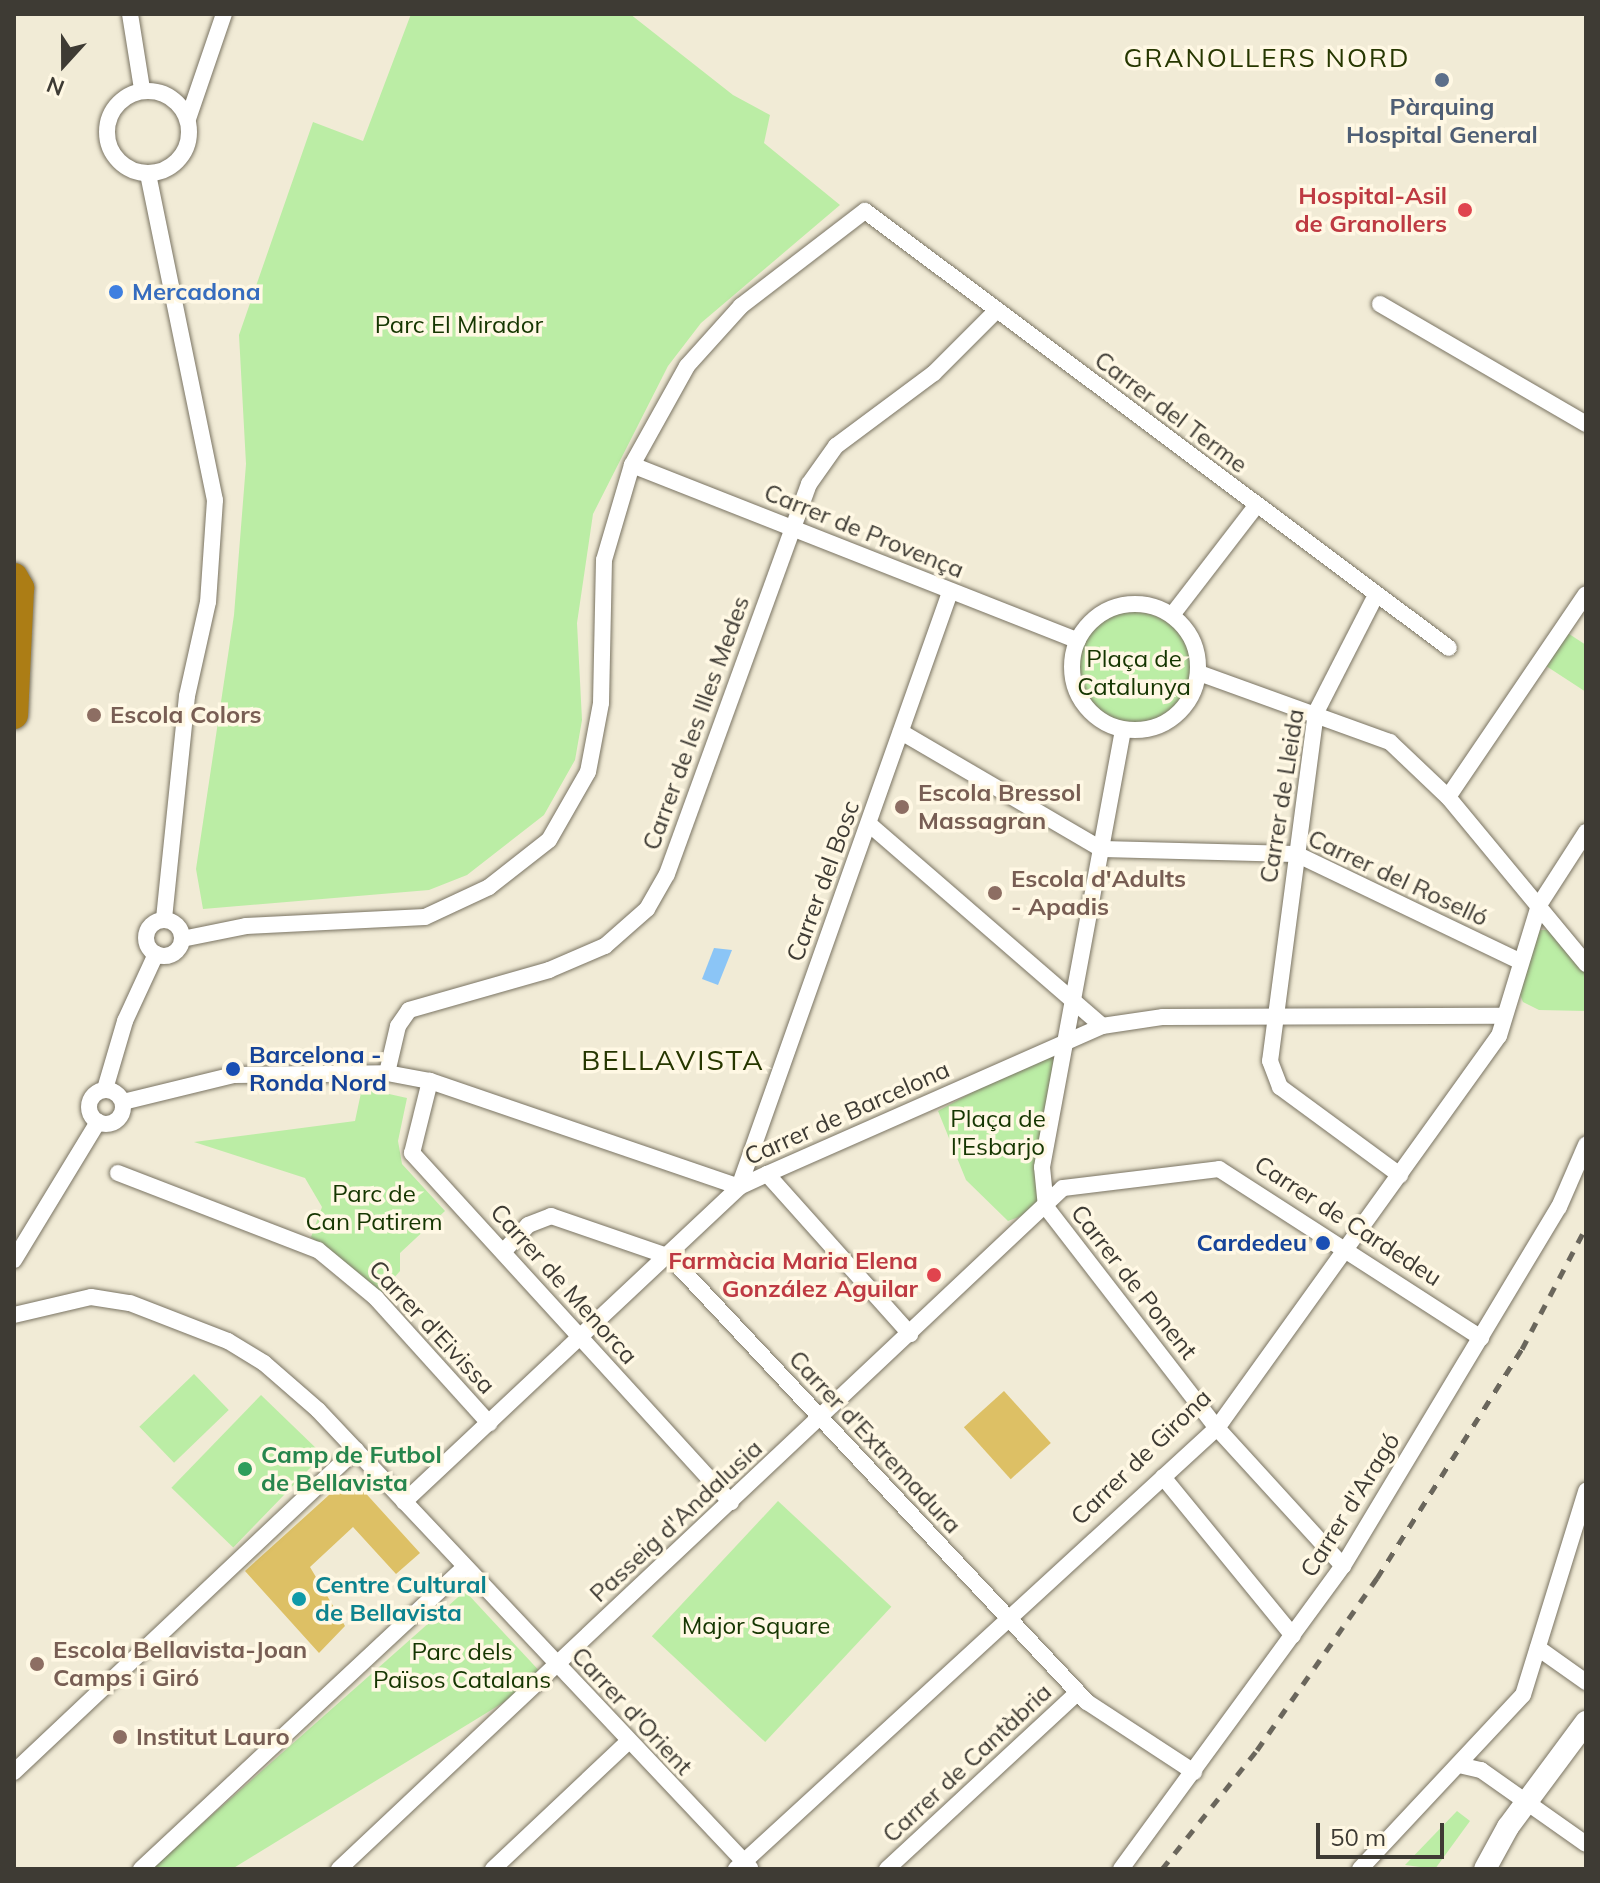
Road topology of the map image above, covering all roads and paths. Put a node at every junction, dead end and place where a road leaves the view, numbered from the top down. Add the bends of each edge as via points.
1 (130, 14) edge
2 (224, 14) edge
3 (142, 89) junction
4 (188, 119) junction
5 (148, 174) junction
6 (1380, 304) dead end
7 (997, 310) junction
8 (1586, 424) edge
9 (632, 465) junction
10 (1256, 506) junction
11 (792, 528) junction
12 (14, 577) edge
13 (950, 592) junction
14 (1586, 594) edge
15 (1376, 595) junction
16 (1172, 615) junction
17 (1078, 641) junction
18 (1449, 648) dead end
19 (1199, 673) junction
20 (1316, 712) junction
21 (14, 715) edge
22 (1123, 730) junction
23 (901, 732) junction
24 (1448, 797) junction
25 (869, 824) junction
26 (1586, 832) edge
27 (1101, 849) junction
28 (1296, 854) junction
29 (1539, 905) junction
30 (164, 920) junction
31 (182, 939) junction
32 (156, 954) junction
33 (1519, 961) junction
34 (1586, 964) edge
35 (1074, 1002) junction
36 (1271, 1016) junction
37 (1504, 1016) junction
38 (1102, 1026) junction
39 (1065, 1043) junction
40 (387, 1073) junction
41 (430, 1081) junction
42 (105, 1089) junction
43 (123, 1102) junction
44 (98, 1122) junction
45 (1586, 1145) edge
46 (118, 1173) dead end
47 (767, 1174) junction
48 (1400, 1175) junction
49 (739, 1187) junction
50 (1046, 1207) junction
51 (1347, 1248) junction
52 (503, 1252) junction
53 (670, 1257) junction
54 (14, 1260) edge
55 (14, 1315) edge
56 (910, 1334) junction
57 (581, 1338) junction
58 (1481, 1338) junction
59 (819, 1420) junction
60 (489, 1423) junction
61 (1217, 1428) junction
62 (356, 1450) junction
63 (1163, 1477) junction
64 (1586, 1491) edge
65 (404, 1502) junction
66 (731, 1502) junction
67 (1343, 1566) junction
68 (465, 1567) junction
69 (1008, 1618) junction
70 (1293, 1636) junction
71 (1538, 1648) junction
72 (556, 1666) junction
73 (1586, 1682) edge
74 (1078, 1692) junction
75 (1586, 1722) edge
76 (628, 1742) junction
77 (1459, 1765) junction
78 (14, 1772) edge
79 (1194, 1772) junction
80 (1527, 1803) junction
81 (1586, 1844) edge
82 (347, 1866) edge
83 (743, 1867) edge
84 (141, 1869) edge
85 (493, 1869) edge
86 (887, 1869) edge
87 (1121, 1869) edge
88 (1360, 1869) edge
89 (1485, 1869) edge

1 - 3 street
2 - 4 street
3 - 4 street via 173,99
3 - 5 street via 111,113 107,139 121,164
4 - 5 street via 190,133 180,159
5 - 30 street via 215,500 208,602 187,696
6 - 8 street
7 - 9 street, Carrer del Terme via 865,211 741,306 687,366
7 - 10 street, Carrer del Terme
7 - 11 street, Carrer de les Illes Medes via 934,373 836,446 809,484
9 - 11 street, Carrer de Provença
9 - 31 street via 604,560 601,703 588,772 549,840 489,887 425,917 246,926
10 - 15 street, Carrer del Terme
10 - 16 street
11 - 13 street, Carrer de Provença
11 - 40 street, Carrer de les Illes Medes via 667,874 647,909 605,946 559,966 409,1010 398,1026
12 - 21 highway via 20,588
13 - 17 street, Carrer de Provença
13 - 23 street, Carrer del Bosc
14 - 24 street
15 - 18 street, Carrer del Terme
15 - 20 street, Carrer de Lleida
16 - 17 street via 1142,604 1121,605 1091,621
16 - 19 street via 1193,640
17 - 22 street via 1072,659 1077,694 1101,721
19 - 20 street
19 - 22 street via 1186,706 1169,721
20 - 24 street via 1390,742
20 - 28 street, Carrer de Lleida
22 - 27 street
23 - 25 street, Carrer del Bosc
23 - 27 street, Carrer del Roselló
24 - 29 street
25 - 35 street
25 - 49 street, Carrer del Bosc
26 - 29 street, Carrer de Girona
27 - 28 street, Carrer del Roselló
27 - 35 street
28 - 33 street, Carrer del Roselló
28 - 36 street, Carrer de Lleida
29 - 33 street, Carrer de Girona
29 - 34 street
30 - 31 street via 179,928
30 - 32 street via 147,933
31 - 32 street via 173,953
32 - 42 street via 125,1021
33 - 37 street, Carrer de Girona
35 - 38 street
35 - 39 street
36 - 37 street, Carrer de Barcelona
36 - 38 street, Carrer de Barcelona via 1163,1017
36 - 48 street, Carrer de Lleida via 1270,1061 1280,1087
37 - 48 street, Carrer de Girona via 1499,1036
38 - 39 street, Carrer de Barcelona
39 - 47 street, Carrer de Barcelona
39 - 50 street via 1042,1167
40 - 41 street, Carrer de Barcelona
40 - 43 street, Carrer de Barcelona via 234,1075
41 - 49 street, Carrer de Barcelona
41 - 52 street, Carrer de Menorca via 412,1153
42 - 43 street
42 - 44 street via 89,1105
43 - 44 street via 115,1122
44 - 54 street
45 - 58 street, Carrer d'Aragó via 1559,1207
46 - 60 street, Carrer d'Eivissa via 318,1250 376,1298
47 - 49 street, Carrer de Barcelona
47 - 56 street
48 - 51 street, Carrer de Girona
49 - 53 street
50 - 51 street, Carrer de Cardedeu via 1063,1188 1219,1169
50 - 56 street, Passeig d'Andalusia
50 - 61 street, Carrer de Ponent
51 - 58 street, Carrer de Cardedeu
51 - 61 street, Carrer de Girona
52 - 53 street, Carrer d'Extremadura via 528,1225 551,1216
52 - 57 street, Carrer de Menorca
53 - 57 street
53 - 59 street, Carrer d'Extremadura
55 - 62 street, Carrer d'Orient via 91,1297 130,1303 228,1341 264,1363
56 - 59 street, Passeig d'Andalusia
57 - 60 street
57 - 66 street, Carrer de Menorca
58 - 67 street, Carrer d'Aragó
59 - 66 street, Passeig d'Andalusia
59 - 69 street, Carrer d'Extremadura
60 - 65 street
61 - 63 street, Carrer de Girona
61 - 67 street, Carrer de Ponent
62 - 65 street, Carrer d'Orient
62 - 78 street
63 - 69 street, Carrer de Girona
63 - 70 street
64 - 71 street
65 - 68 street, Carrer d'Orient
66 - 72 street, Passeig d'Andalusia
67 - 70 street, Carrer d'Aragó
68 - 72 street, Carrer d'Orient
68 - 84 street
69 - 74 street, Carrer d'Extremadura
69 - 83 street, Carrer de Girona
70 - 79 street, Carrer d'Aragó
71 - 73 street
71 - 77 street via 1523,1695
72 - 76 street, Carrer d'Orient
72 - 82 street, Passeig d'Andalusia
74 - 79 street, Carrer d'Extremadura
74 - 86 street, Carrer de Cantàbria
75 - 80 street
76 - 83 street, Carrer d'Orient
76 - 85 street
77 - 80 street via 1481,1770
77 - 88 street
79 - 87 street, Carrer d'Aragó
80 - 81 street
80 - 89 street

